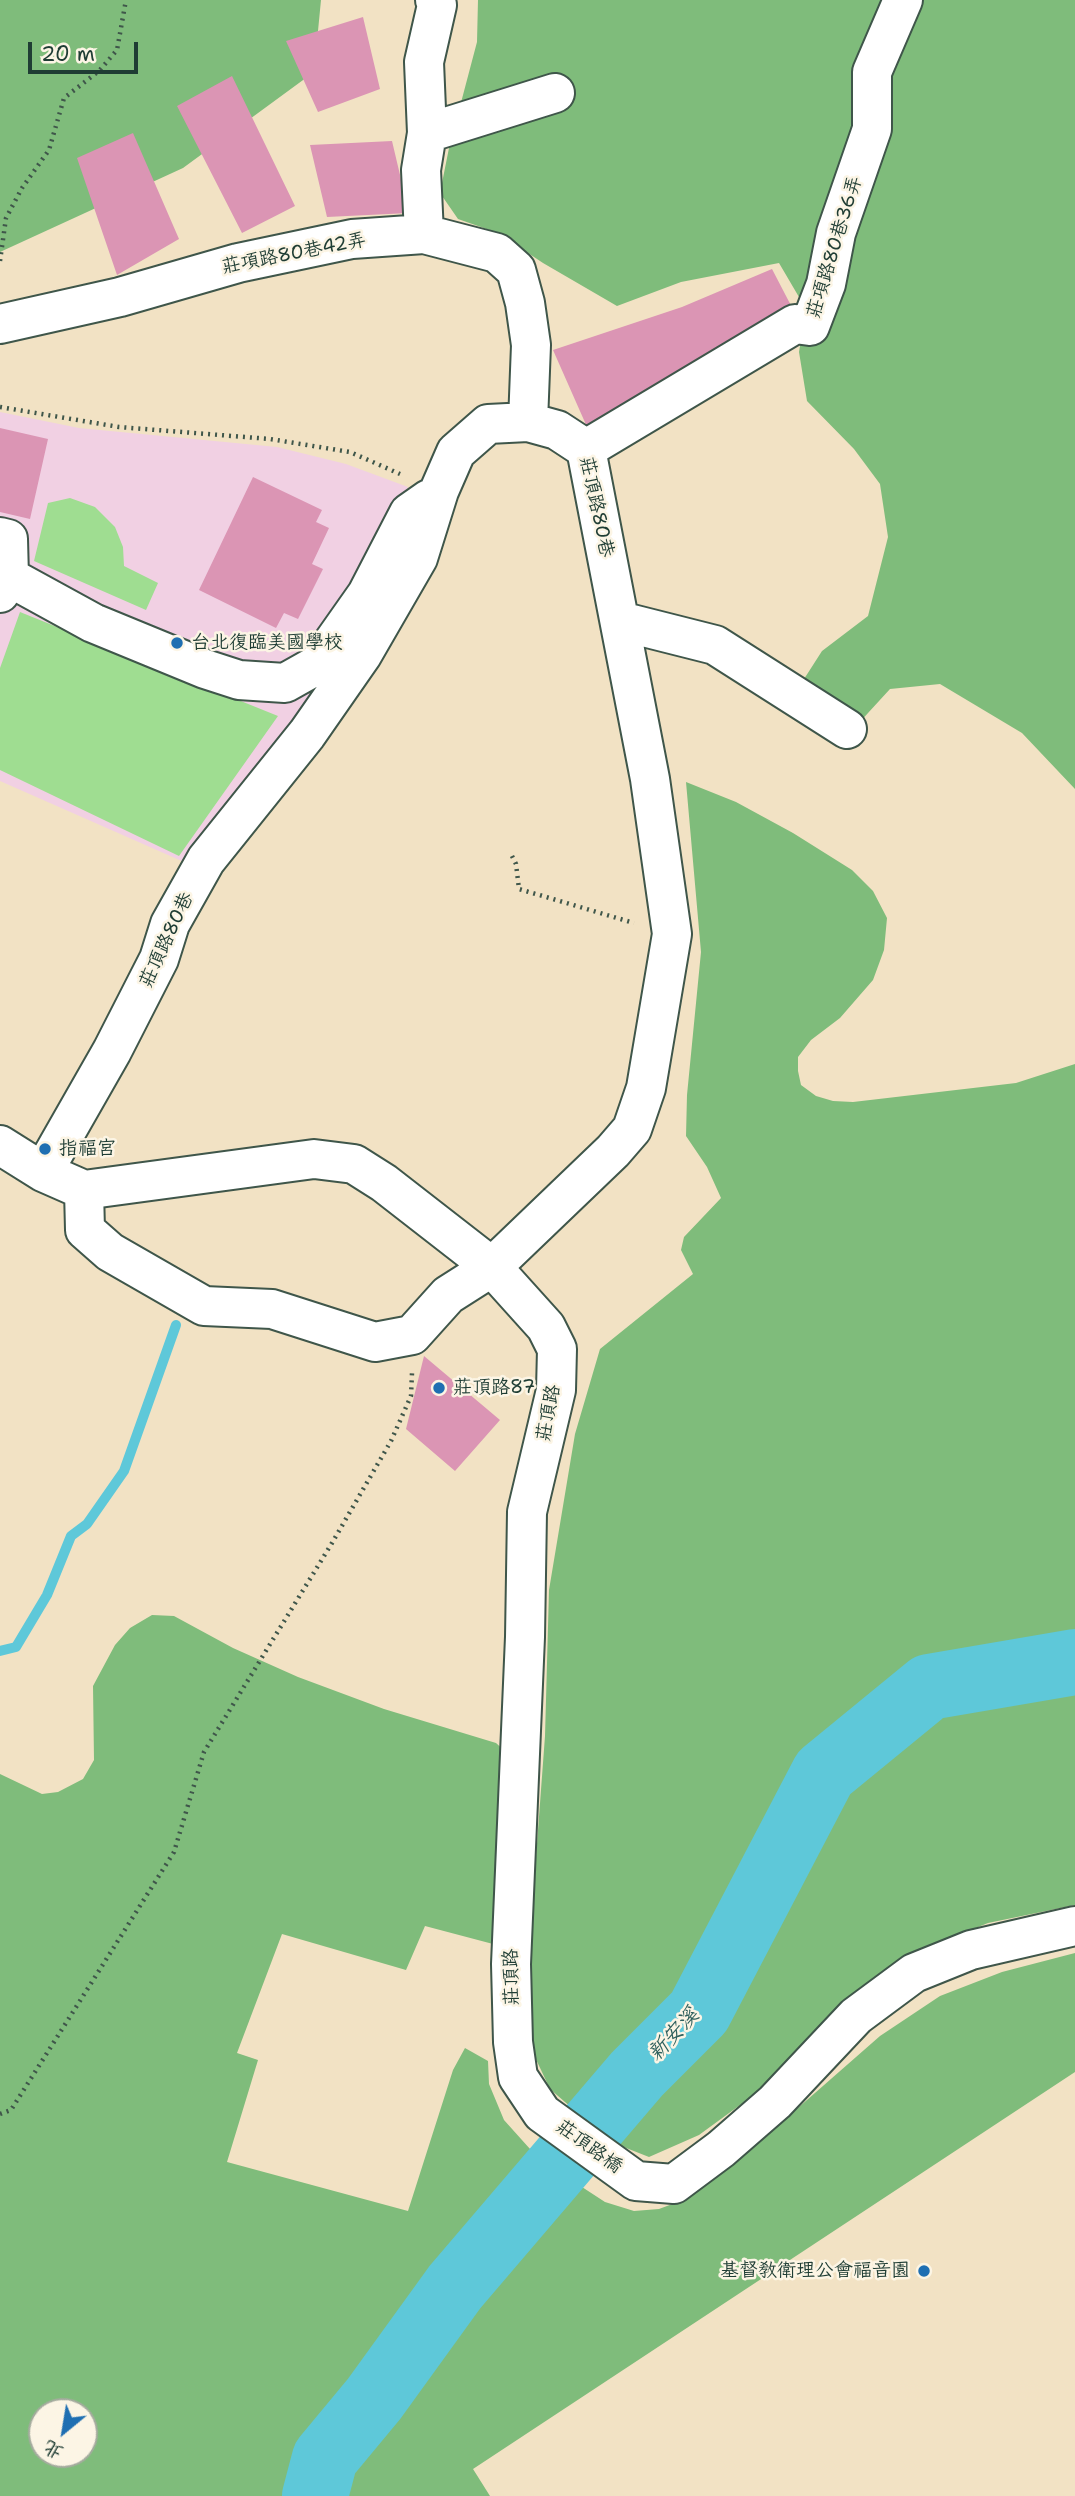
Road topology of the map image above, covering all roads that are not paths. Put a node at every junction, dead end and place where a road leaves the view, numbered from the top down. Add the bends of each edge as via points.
1 (435, 0) edge
2 (903, 0) edge
3 (555, 93) dead end
4 (427, 133) junction
5 (424, 234) junction
6 (0, 324) edge
7 (528, 422) junction
8 (586, 449) junction
9 (439, 491) junction
10 (0, 537) edge
11 (3, 582) edge
12 (620, 621) junction
13 (847, 729) dead end
14 (0, 1145) edge
15 (43, 1172) junction
16 (84, 1190) junction
17 (492, 1267) junction
18 (1075, 1926) edge
19 (542, 2113) joint

1 - 4 street via 424,62
2 - 8 street, 莊項路80巷36弄 via 872,72 872,129 810,326 794,324
3 - 4 street
4 - 5 street via 421,170
5 - 6 street, 莊項路80巷42弄 via 352,239 238,263 120,297
5 - 7 street, 莊項路80巷42弄 via 497,253 516,270 531,345
7 - 8 street, 莊頂路80巷 via 557,430
7 - 9 street, 莊頂路80巷 via 488,424 456,452
8 - 12 street, 莊頂路80巷
9 - 11 street via 409,513 368,594 317,665 285,683 239,680 205,669
9 - 15 street, 莊頂路80巷 via 418,558 362,655 307,734 206,860 170,924 159,959 106,1063
10 - 11 street via 8,540
12 - 13 street via 715,645
12 - 17 street, 莊頂路80巷 via 650,779 672,934 646,1088 632,1129
14 - 15 street
15 - 16 street
16 - 17 street, 莊頂路 via 314,1159 354,1164
16 - 17 street, 莊頂路80巷 via 85,1230 110,1252 204,1306 272,1309 375,1342 412,1335 448,1295
17 - 19 street, 莊頂路 via 546,1327 557,1349 556,1390 527,1512 511,1964 513,2042 519,2077
18 - 19 street, 莊頂路橋 via 971,1950 914,1973 856,2016 775,2102 674,2184 636,2181

